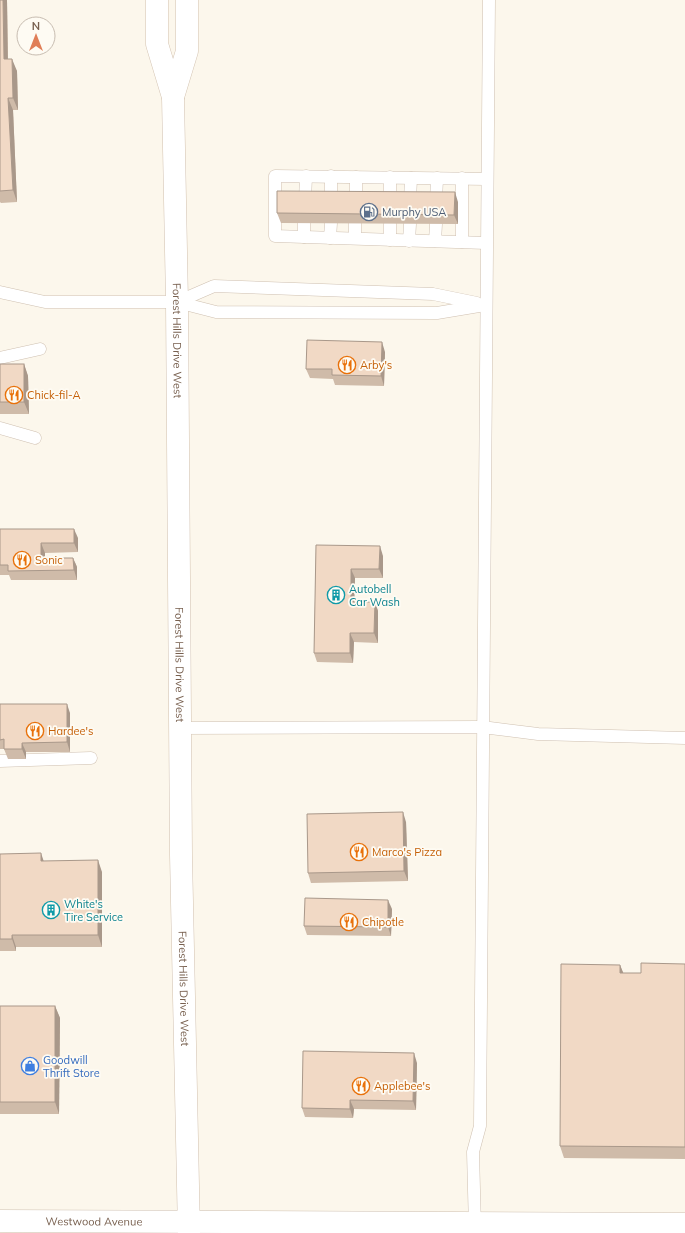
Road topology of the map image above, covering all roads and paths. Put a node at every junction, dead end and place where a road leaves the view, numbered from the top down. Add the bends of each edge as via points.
1 (157, 0) edge
2 (187, 0) edge
3 (489, 0) edge
4 (173, 97) junction
5 (306, 176) junction
6 (331, 176) junction
7 (356, 177) junction
8 (390, 177) junction
9 (411, 178) junction
10 (437, 178) junction
11 (462, 178) junction
12 (487, 179) junction
13 (305, 200) edge
14 (331, 200) edge
15 (356, 201) edge
16 (390, 201) edge
17 (410, 201) edge
18 (436, 202) edge
19 (304, 223) edge
20 (331, 223) edge
21 (355, 223) edge
22 (390, 224) edge
23 (410, 224) edge
24 (436, 224) edge
25 (304, 237) junction
26 (330, 238) junction
27 (355, 238) junction
28 (390, 240) junction
29 (409, 240) junction
30 (435, 241) junction
31 (462, 242) junction
32 (486, 243) junction
33 (0, 292) edge
34 (177, 302) junction
35 (485, 305) junction
36 (40, 349) dead end
37 (0, 358) edge
38 (0, 428) edge
39 (35, 438) dead end
40 (482, 727) junction
41 (179, 728) junction
42 (685, 738) edge
43 (91, 758) dead end
44 (0, 761) edge
45 (685, 1224) edge
46 (4, 1225) edge
47 (189, 1228) edge
48 (475, 1229) edge

1 - 4 main road, Forest Hills Drive West via 158,44
2 - 4 main road, Forest Hills Drive West via 187,51
3 - 12 lane
4 - 34 main road, Forest Hills Drive West
5 - 6 lane
5 - 13 lane
5 - 25 lane via 275,176 275,236
6 - 7 lane
6 - 14 lane
7 - 8 lane
7 - 15 lane
8 - 9 lane
8 - 16 lane
9 - 10 lane
9 - 17 lane
10 - 11 lane
10 - 18 lane
11 - 12 lane
11 - 31 lane
12 - 32 lane
19 - 25 lane
20 - 26 lane
21 - 27 lane
22 - 28 lane
23 - 29 lane
24 - 30 lane
25 - 26 lane
26 - 27 lane
27 - 28 lane
28 - 29 lane
29 - 30 lane
30 - 31 lane
31 - 32 lane
32 - 35 lane
33 - 34 lane via 45,302
34 - 35 lane via 216,312 437,313
34 - 35 lane via 214,286 433,294
34 - 41 main road, Forest Hills Drive West
35 - 40 lane
36 - 37 lane
38 - 39 lane
40 - 41 lane
40 - 42 lane via 538,734
40 - 48 lane via 480,1126 473,1152
41 - 47 main road, Forest Hills Drive West
43 - 44 lane
45 - 48 main road, Westwood Avenue
46 - 47 main road, Westwood Avenue
47 - 48 main road, Westwood Avenue

